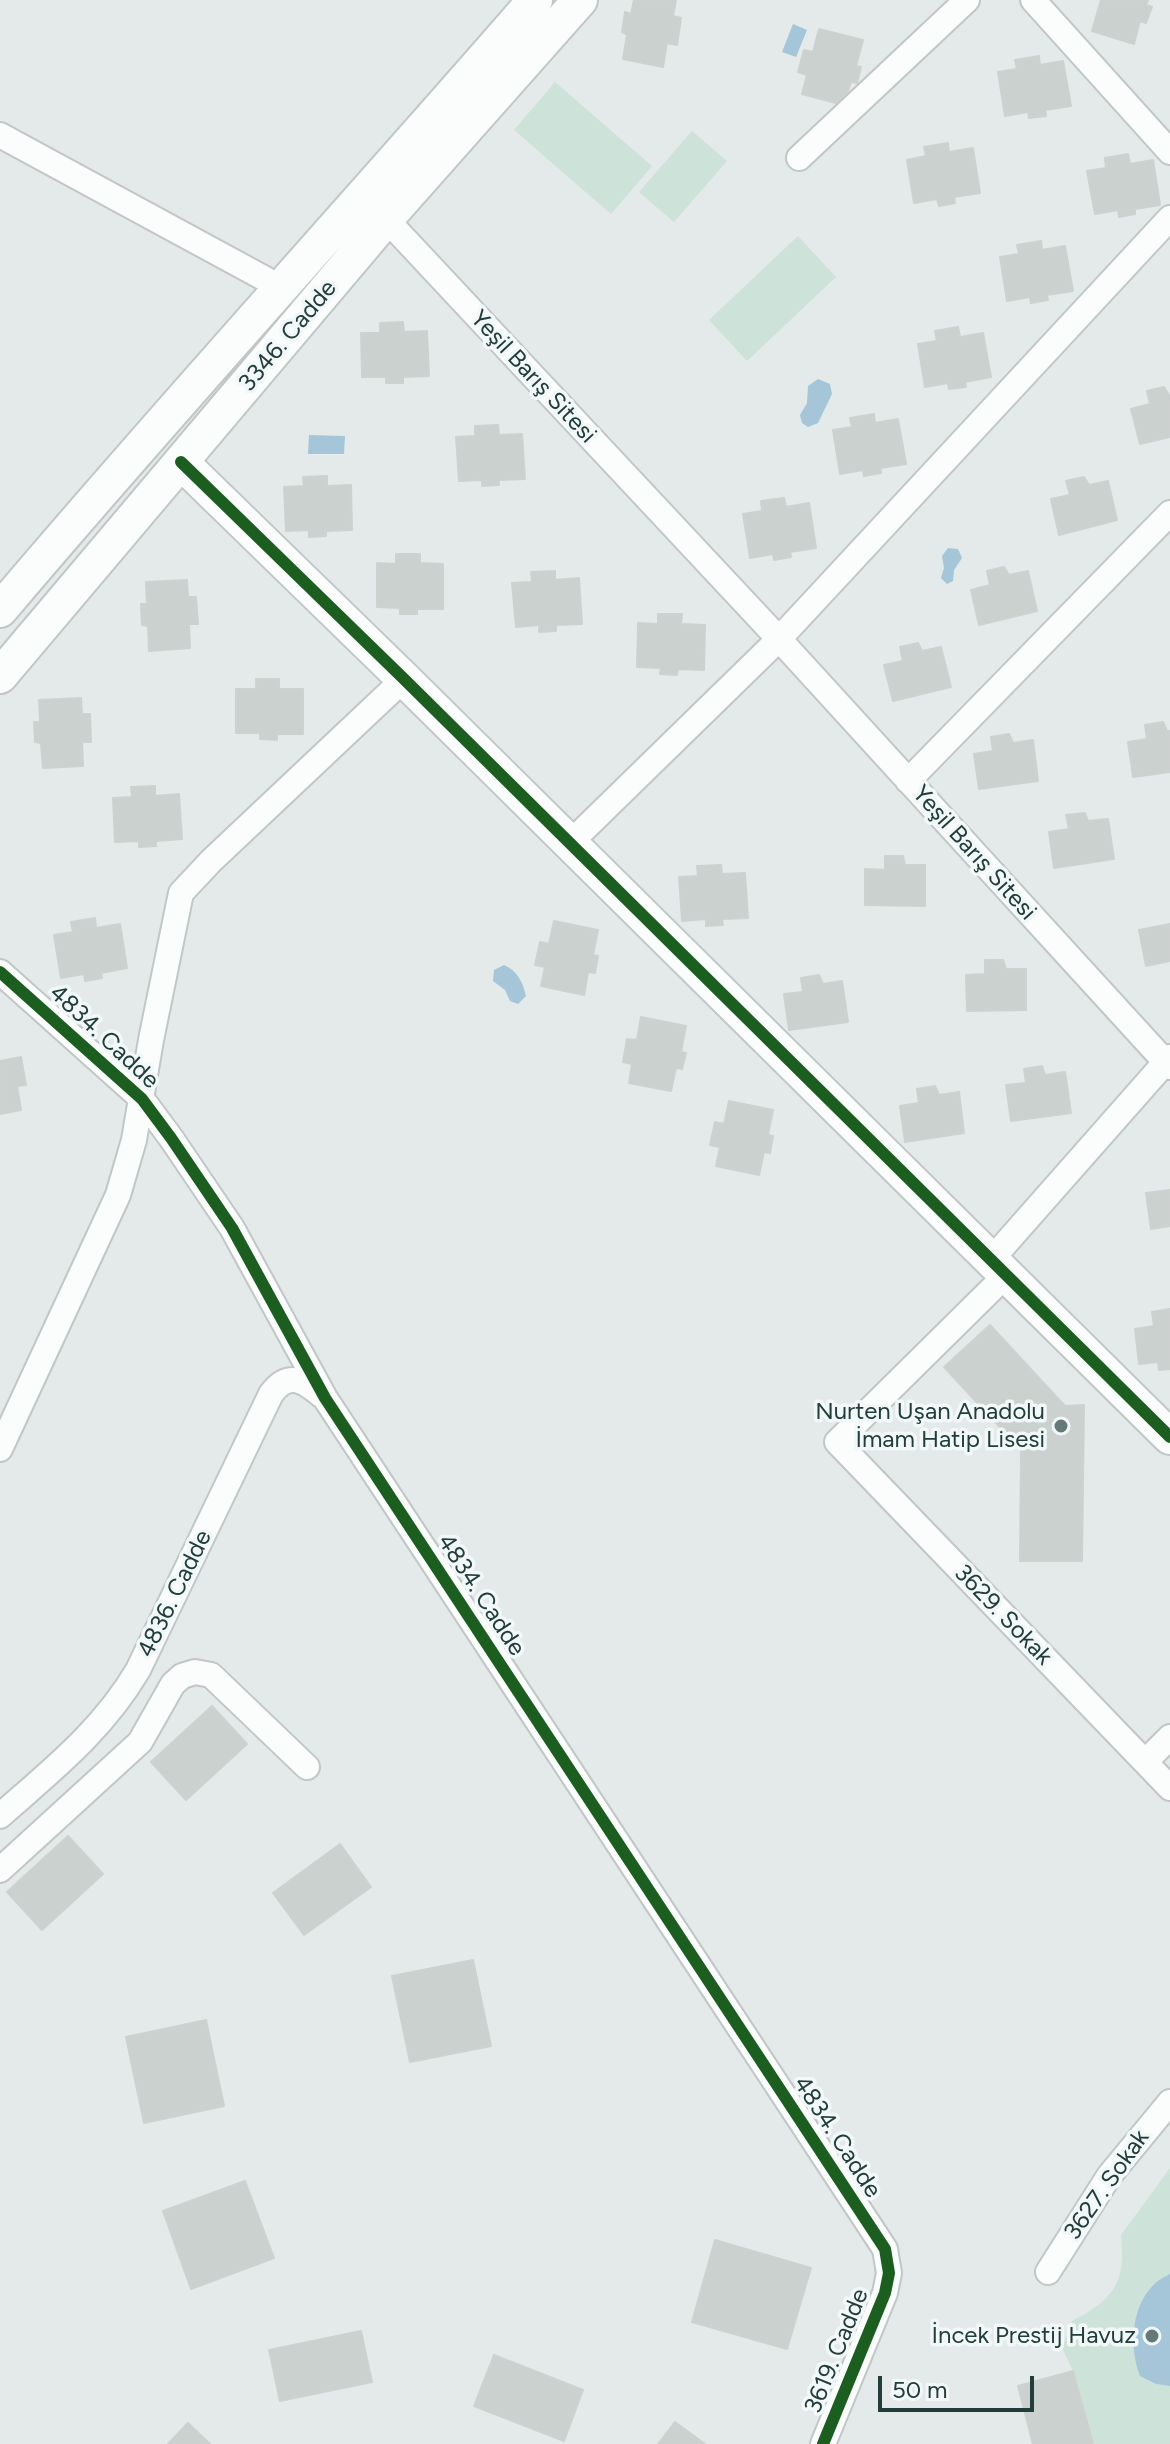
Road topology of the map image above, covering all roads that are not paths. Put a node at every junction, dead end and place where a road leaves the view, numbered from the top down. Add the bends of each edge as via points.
1 (535, 0) edge
2 (580, 0) edge
3 (967, 0) edge
4 (1033, 0) edge
5 (0, 135) edge
6 (1170, 152) edge
7 (799, 158) dead end
8 (374, 209) junction
9 (1170, 218) edge
10 (282, 288) junction
11 (181, 462) junction
12 (1170, 513) edge
13 (0, 610) edge
14 (779, 639) junction
15 (0, 676) edge
16 (404, 679) junction
17 (908, 781) junction
18 (570, 843) junction
19 (0, 972) edge
20 (1168, 1062) edge
21 (142, 1099) junction
22 (998, 1267) junction
23 (325, 1398) junction
24 (1170, 1437) edge
25 (0, 1449) edge
26 (1170, 1737) edge
27 (1145, 1762) junction
28 (307, 1767) dead end
29 (1170, 1788) edge
30 (0, 1816) edge
31 (0, 1870) edge
32 (1170, 2102) edge
33 (1048, 2272) dead end
34 (889, 2273) joint
35 (823, 2444) edge

1 - 8 street, 3346. Cadde
2 - 8 street, 3346. Cadde
3 - 7 street
4 - 6 street
5 - 10 street
8 - 10 street, 3346. Cadde
8 - 11 street, 3346. Cadde
8 - 14 street, Yeşil Barış Sitesi
9 - 14 street
10 - 13 street, 3346. Cadde
11 - 15 street, 3346. Cadde
11 - 16 street
12 - 17 street
14 - 17 street, Yeşil Barış Sitesi
14 - 18 street
16 - 18 street
16 - 21 street via 181,893
17 - 20 street, Yeşil Barış Sitesi
18 - 22 street
19 - 21 street, 4834. Cadde
20 - 22 street
21 - 23 street, 4834. Cadde via 232,1228
21 - 25 street via 118,1195
22 - 24 street
22 - 27 street, 3629. Sokak via 837,1442
23 - 30 street, 4836. Cadde via 306,1382 278,1385 120,1701
23 - 34 street, 4834. Cadde via 885,2249
26 - 27 street
27 - 29 street, 3629. Sokak
28 - 31 street via 211,1675 182,1676 140,1742
32 - 33 street, 3627. Sokak via 1109,2176
34 - 35 street, 3619. Cadde

